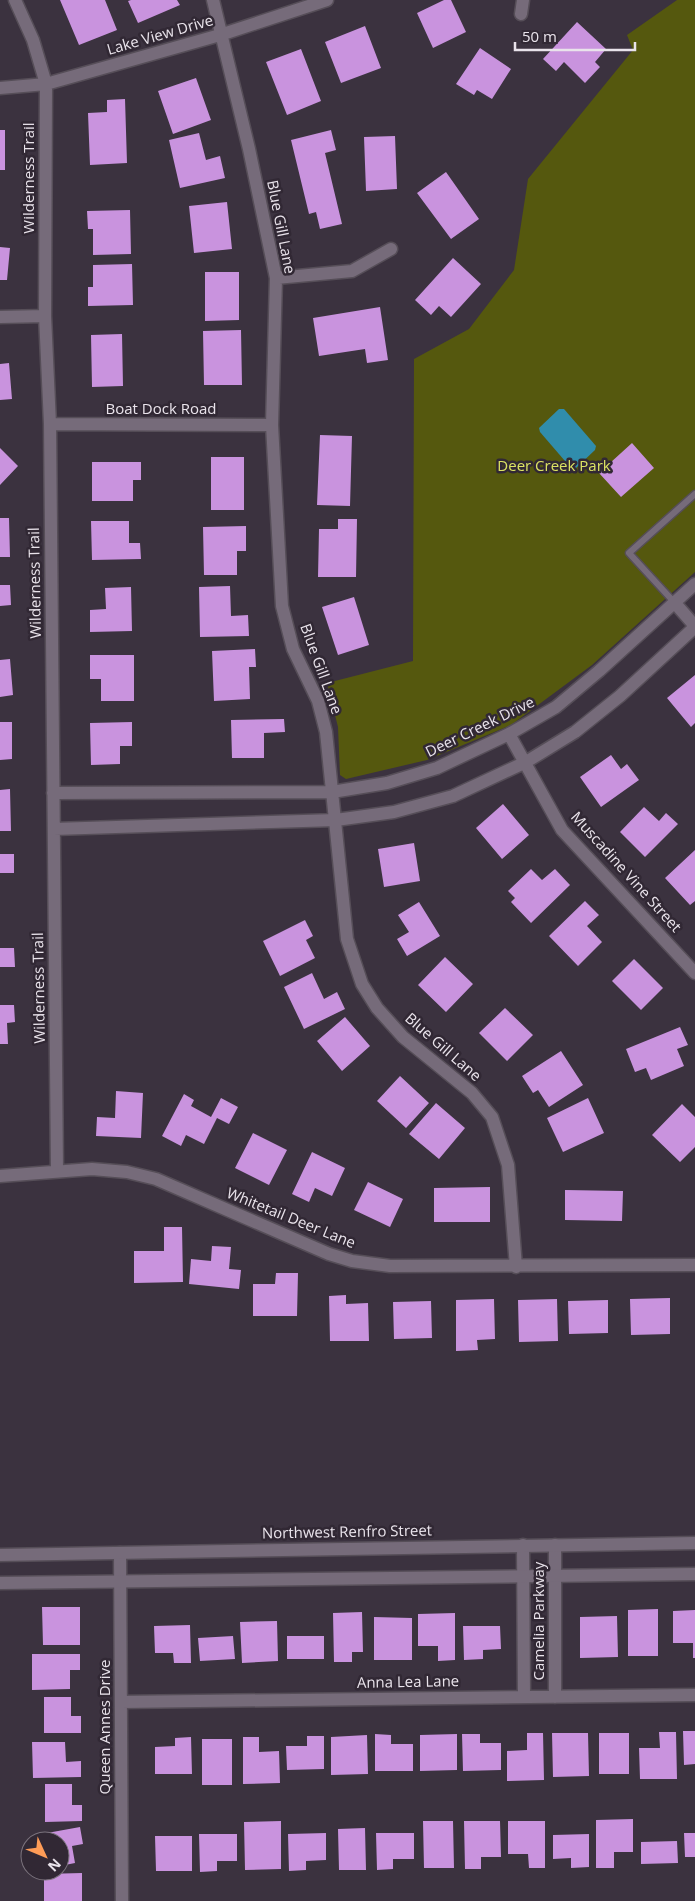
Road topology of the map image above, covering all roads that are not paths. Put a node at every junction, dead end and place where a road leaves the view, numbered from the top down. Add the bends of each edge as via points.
1 (15, 0) edge
2 (213, 0) edge
3 (327, 0) edge
4 (523, 0) edge
5 (521, 14) dead end
6 (220, 35) junction
7 (46, 84) junction
8 (0, 88) edge
9 (391, 250) dead end
10 (276, 278) junction
11 (45, 316) junction
12 (0, 317) edge
13 (50, 424) junction
14 (272, 425) junction
15 (695, 494) edge
16 (695, 584) edge
17 (674, 602) junction
18 (695, 626) edge
19 (509, 734) junction
20 (526, 762) junction
21 (332, 792) junction
22 (54, 793) junction
23 (336, 820) junction
24 (54, 829) junction
25 (695, 973) edge
26 (58, 1171) junction
27 (0, 1176) edge
28 (695, 1265) edge
29 (516, 1267) junction
30 (695, 1543) edge
31 (523, 1545) junction
32 (555, 1545) junction
33 (120, 1553) junction
34 (0, 1556) edge
35 (695, 1574) edge
36 (522, 1576) junction
37 (555, 1576) junction
38 (120, 1581) junction
39 (0, 1583) edge
40 (695, 1695) edge
41 (524, 1697) junction
42 (555, 1697) junction
43 (121, 1702) junction
44 (122, 1901) edge

1 - 7 street, Wilderness Trail via 33,40
2 - 6 street, Blue Gill Lane
3 - 6 street, Lake View Drive
4 - 5 street
6 - 7 street, Lake View Drive
6 - 10 street, Blue Gill Lane
7 - 8 street, Lake View Drive
7 - 11 street, Wilderness Trail
9 - 10 street via 352,272
10 - 14 street, Blue Gill Lane
11 - 12 street
11 - 13 street, Wilderness Trail
13 - 14 street, Boat Dock Road
13 - 22 street, Wilderness Trail
14 - 21 street, Blue Gill Lane via 282,606 293,649 318,701 326,732
15 - 17 lane via 629,553
16 - 17 street, Deer Creek Drive
17 - 18 street
17 - 19 street, Deer Creek Drive via 556,707
18 - 20 street via 620,696 575,732
19 - 20 street, Muscadine Vine Street
19 - 21 street, Deer Creek Drive via 437,768 387,783
20 - 23 street via 453,796 394,812
20 - 25 street, Muscadine Vine Street via 562,830
21 - 22 street, Deer Creek Drive
21 - 23 street, Blue Gill Lane
22 - 24 street, Wilderness Trail
23 - 24 street
23 - 29 street, Blue Gill Lane via 347,939 362,984 377,1008 403,1037 472,1093 492,1116 508,1165
24 - 26 street, Wilderness Trail
26 - 27 street, Whitetail Deer Lane
26 - 29 street, Whitetail Deer Lane via 92,1169 156,1179 352,1261 390,1266
28 - 29 street, Whitetail Deer Lane
30 - 32 street, Northwest Renfro Street
31 - 32 street, Northwest Renfro Street
31 - 33 street, Northwest Renfro Street
31 - 36 street, Camelia Parkway
32 - 37 street, Camelia Parkway
33 - 34 street, Northwest Renfro Street
33 - 38 street, Queen Annes Drive
35 - 37 street
36 - 37 street
36 - 38 street
36 - 41 street, Camelia Parkway
37 - 42 street, Camelia Parkway
38 - 39 street
38 - 43 street, Queen Annes Drive
40 - 42 street, Anna Lea Lane
41 - 42 street, Anna Lea Lane
41 - 43 street, Anna Lea Lane
43 - 44 street, Queen Annes Drive

